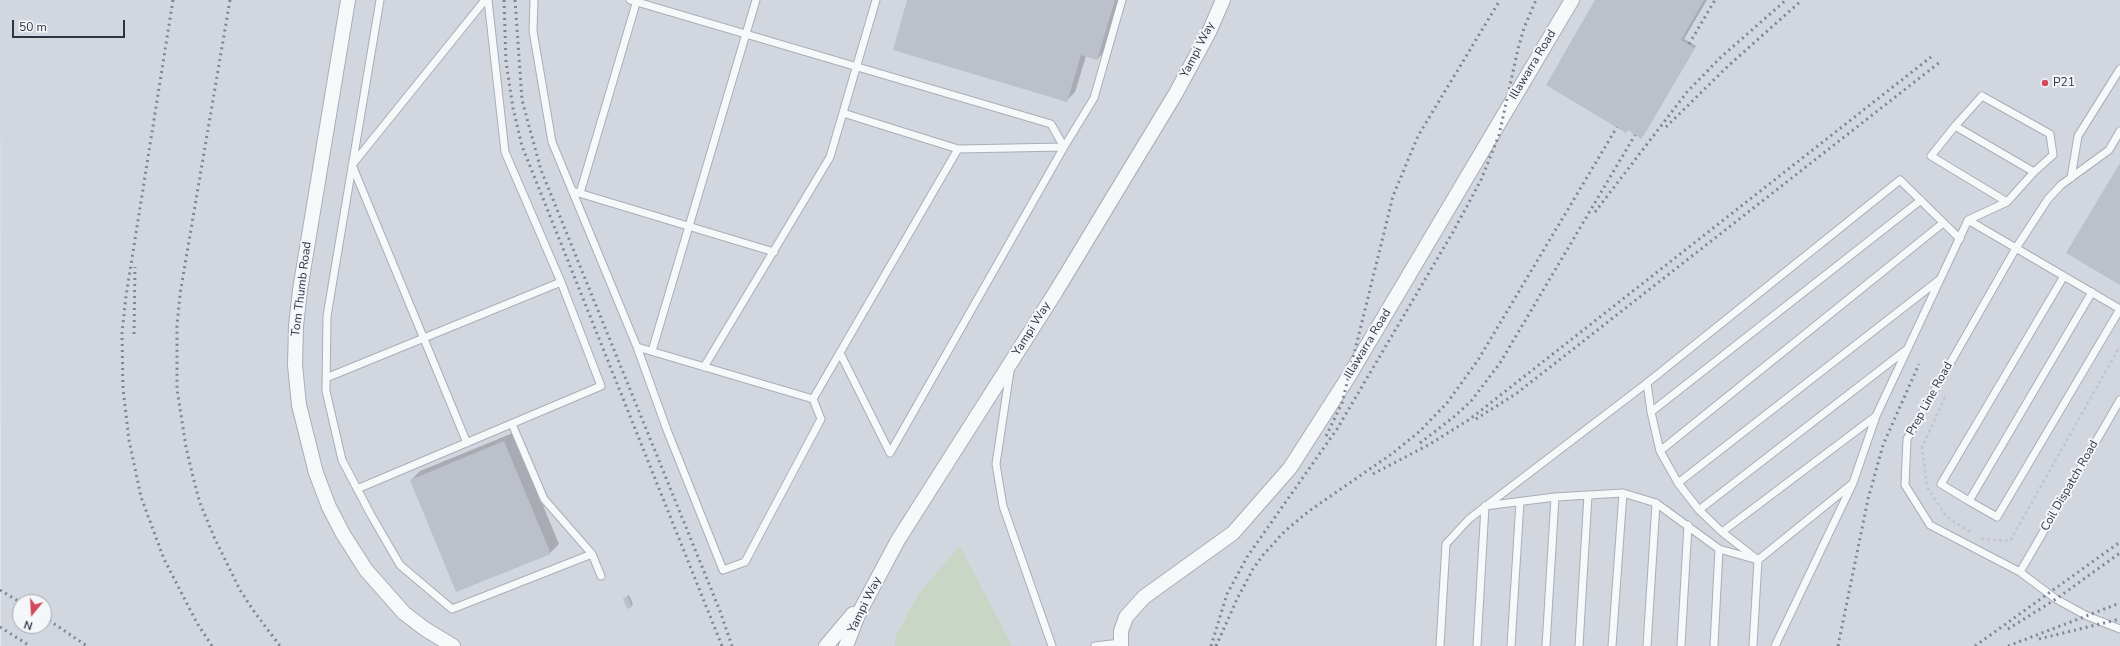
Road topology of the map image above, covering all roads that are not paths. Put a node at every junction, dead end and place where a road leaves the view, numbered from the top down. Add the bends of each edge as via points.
1 (348, 0) edge
2 (380, 0) edge
3 (486, 0) edge
4 (534, 0) edge
5 (756, 0) edge
6 (876, 0) edge
7 (1122, 0) edge
8 (1572, 0) edge
9 (635, 1) edge
10 (1220, 3) edge
11 (746, 34) junction
12 (856, 67) junction
13 (2120, 69) edge
14 (843, 113) junction
15 (1955, 126) junction
16 (2120, 131) edge
17 (1064, 147) junction
18 (958, 149) junction
19 (352, 165) junction
20 (2034, 172) junction
21 (2072, 178) junction
22 (572, 191) junction
23 (580, 193) junction
24 (1921, 200) junction
25 (2007, 202) junction
26 (1968, 220) junction
27 (1943, 223) junction
28 (689, 226) junction
29 (1960, 239) junction
30 (2016, 248) junction
31 (774, 252) junction
32 (2064, 276) junction
33 (1941, 279) junction
34 (561, 282) junction
35 (2092, 292) junction
36 (2120, 309) edge
37 (424, 338) junction
38 (637, 347) junction
39 (1908, 349) junction
40 (652, 351) junction
41 (840, 353) junction
42 (1011, 363) junction
43 (704, 367) junction
44 (326, 378) junction
45 (1647, 383) junction
46 (813, 399) junction
47 (2120, 400) edge
48 (1651, 412) junction
49 (1876, 416) junction
50 (512, 424) junction
51 (467, 443) junction
52 (1660, 451) junction
53 (1678, 483) junction
54 (1853, 483) junction
55 (357, 489) junction
56 (1623, 493) junction
57 (1588, 495) junction
58 (1555, 497) junction
59 (1969, 501) junction
60 (1520, 502) junction
61 (1656, 503) junction
62 (1485, 506) junction
63 (1699, 510) junction
64 (1688, 525) junction
65 (1722, 532) junction
66 (1718, 549) junction
67 (592, 554) junction
68 (1758, 560) junction
69 (2020, 572) junction
70 (601, 576) dead end
71 (867, 597) junction
72 (2120, 629) edge
73 (1120, 645) edge
74 (453, 646) edge
75 (826, 646) edge
76 (846, 646) edge
77 (1052, 646) edge
78 (1095, 646) edge
79 (1440, 646) edge
80 (1477, 646) edge
81 (1511, 646) edge
82 (1546, 646) edge
83 (1579, 646) edge
84 (1612, 646) edge
85 (1647, 646) edge
86 (1681, 646) edge
87 (1714, 646) edge
88 (1753, 646) edge
89 (1775, 646) edge

1 - 74 street, Tom Thumb Road via 297,312 295,365 299,405 316,473 343,534 366,570 404,613 424,629
2 - 19 lane
3 - 19 lane
3 - 34 lane via 506,152
4 - 22 lane via 533,31 552,142
5 - 11 lane
6 - 12 lane
7 - 17 lane via 1094,98
8 - 73 street, Illawarra Road via 1349,376 1290,468 1233,533 1144,596 1126,617
9 - 11 lane
9 - 23 lane
10 - 42 street, Yampi Way via 1209,32 1176,93
11 - 12 lane
11 - 28 lane
12 - 14 lane
12 - 17 lane via 1051,124
13 - 21 lane via 2078,136
14 - 18 lane
14 - 31 lane via 830,157
15 - 20 lane
15 - 20 lane via 1982,96 2050,134 2053,155
15 - 25 lane via 1931,156
16 - 21 lane, Prep Line Road via 2109,150
17 - 18 lane
17 - 41 lane via 890,453
18 - 41 lane
19 - 37 lane
19 - 44 lane via 327,316
20 - 25 lane
21 - 30 lane, Prep Line Road via 2048,199
22 - 23 lane
22 - 38 lane
23 - 28 lane
24 - 27 lane
24 - 45 lane via 1900,180
24 - 48 lane
25 - 26 lane
26 - 29 lane
26 - 30 lane
27 - 29 lane
27 - 52 lane
28 - 31 lane
28 - 40 lane
29 - 33 lane
30 - 32 lane
30 - 69 lane, Prep Line Road via 1907,439 1905,485 1930,525
31 - 43 lane
32 - 35 lane
32 - 59 lane via 1941,484
33 - 39 lane
33 - 53 lane
34 - 37 lane
34 - 50 lane via 601,386
35 - 36 lane
35 - 59 lane
36 - 59 lane via 1997,517
37 - 44 lane
37 - 51 lane
38 - 40 lane
38 - 46 lane via 723,570 745,562 821,419
39 - 49 lane
39 - 63 lane
40 - 43 lane
41 - 46 lane
42 - 71 street, Yampi Way via 898,540
42 - 77 lane via 996,464 1003,506
43 - 46 lane
44 - 55 lane via 326,391 342,460
45 - 48 lane
45 - 62 lane
47 - 69 lane, Coil Dispatch Road
48 - 52 lane
49 - 54 lane
49 - 65 lane
50 - 51 lane
50 - 67 lane via 544,499
51 - 55 lane
52 - 53 lane
53 - 63 lane
54 - 68 lane
54 - 89 lane
55 - 67 lane via 400,564 452,609
56 - 57 lane
56 - 61 lane
56 - 84 lane
57 - 58 lane
57 - 83 lane
58 - 60 lane
58 - 82 lane
60 - 62 lane
60 - 81 lane
61 - 64 lane
61 - 85 lane
62 - 79 lane via 1446,544
62 - 80 lane
63 - 65 lane
64 - 66 lane
64 - 86 lane
65 - 68 lane
66 - 68 lane
66 - 87 lane
67 - 70 lane
68 - 88 lane
69 - 72 lane, Prep Line Road via 2056,599 2087,616
71 - 75 street
71 - 76 street, Yampi Way
73 - 78 lane

